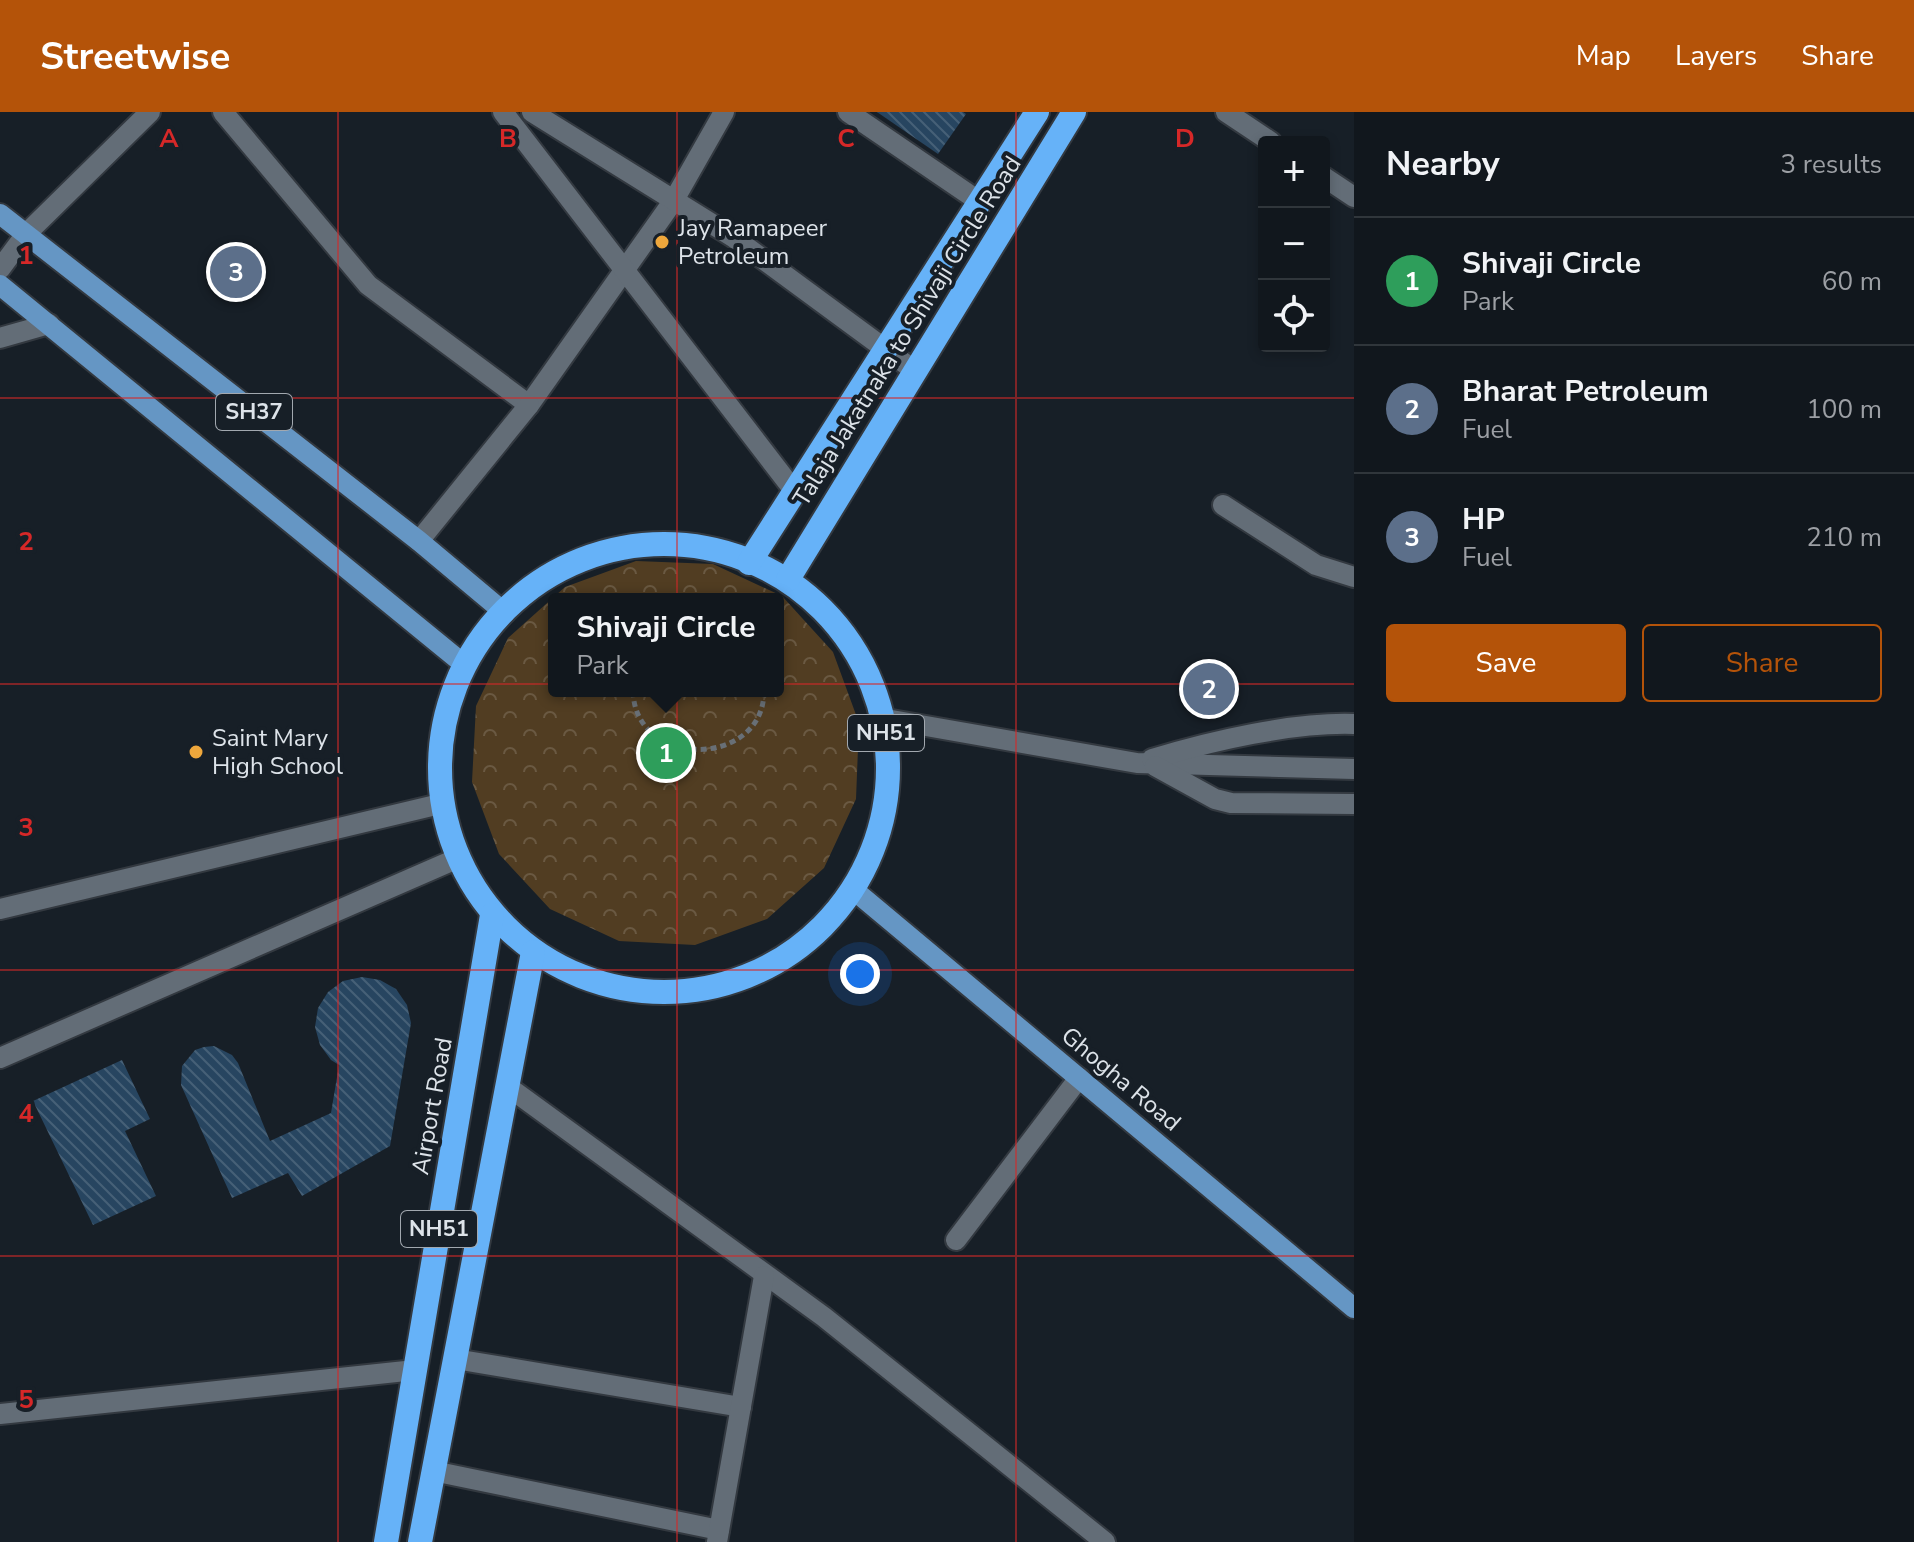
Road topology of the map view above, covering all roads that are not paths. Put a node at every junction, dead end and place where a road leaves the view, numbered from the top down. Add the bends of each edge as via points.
1 (150, 112) edge
2 (223, 112) edge
3 (503, 112) edge
4 (532, 112) edge
5 (724, 112) edge
6 (848, 112) edge
7 (1037, 112) edge
8 (1074, 112) edge
9 (1226, 112) edge
10 (1262, 136) edge
11 (1330, 181) edge
12 (1354, 197) edge
13 (674, 200) junction
14 (980, 202) junction
15 (0, 214) edge
16 (26, 234) junction
17 (0, 269) edge
18 (623, 271) junction
19 (0, 285) edge
20 (49, 324) junction
21 (0, 338) edge
22 (887, 351) junction
23 (915, 371) junction
24 (529, 405) junction
25 (795, 492) junction
26 (1223, 505) dead end
27 (419, 541) junction
28 (749, 563) junction
29 (1354, 577) edge
30 (788, 579) junction
31 (505, 613) junction
32 (466, 666) junction
33 (886, 719) junction
34 (1354, 722) edge
35 (1144, 764) junction
36 (1354, 769) edge
37 (440, 804) junction
38 (1354, 804) edge
39 (456, 859) junction
40 (855, 891) junction
41 (0, 909) edge
42 (492, 915) junction
43 (533, 952) junction
44 (0, 1058) edge
45 (1079, 1078) junction
46 (507, 1086) junction
47 (956, 1240) dead end
48 (764, 1276) junction
49 (1354, 1308) edge
50 (424, 1317) junction
51 (462, 1323) junction
52 (455, 1359) junction
53 (415, 1370) junction
54 (741, 1407) junction
55 (0, 1414) edge
56 (433, 1471) junction
57 (718, 1536) edge
58 (386, 1542) edge
59 (420, 1542) edge
60 (1105, 1542) edge

1 - 16 street
2 - 24 street via 368,285
3 - 18 street
4 - 13 street
5 - 13 street
6 - 14 street
7 - 14 highway, Talaja Jakatnaka to Shivaji Circle Road
8 - 23 highway, Talaja Jakatnaka to Shivaji Circle Road
9 - 10 street
11 - 12 street
13 - 18 street
13 - 22 street
14 - 22 highway, Talaja Jakatnaka to Shivaji Circle Road
15 - 16 main road, SH37
16 - 17 street
16 - 27 main road, SH37
18 - 24 street
18 - 25 street
19 - 20 main road, SH37
20 - 21 street
20 - 32 main road, SH37
22 - 23 street
22 - 25 highway, Talaja Jakatnaka to Shivaji Circle Road
23 - 30 highway, Talaja Jakatnaka to Shivaji Circle Road
24 - 27 street
25 - 28 highway, Talaja Jakatnaka to Shivaji Circle Road
26 - 29 street via 1316,565
27 - 31 main road, SH37
28 - 30 highway, NH51
28 - 31 highway, NH51 via 707,547 621,547 541,579
30 - 33 highway, NH51 via 850,639
31 - 32 highway, NH51 via 479,638
32 - 37 highway, NH51 via 443,718
33 - 35 street
33 - 40 highway, NH51 via 888,808
34 - 35 street via 1201,744
35 - 36 street
35 - 38 street via 1231,803
37 - 39 highway, NH51
37 - 41 street
39 - 42 highway, NH51
39 - 44 street
40 - 43 highway, NH51 via 791,955 707,990 616,989
40 - 45 main road, Ghogha Road
42 - 43 highway, NH51
42 - 50 highway, Airport Road / NH51
43 - 46 highway, NH51
45 - 47 street
45 - 49 main road, Ghogha Road
46 - 48 street
46 - 51 highway, NH51
48 - 54 street
48 - 60 street via 824,1317
50 - 51 highway
50 - 53 highway, Airport Road / NH51
51 - 52 highway, NH51
52 - 54 street
52 - 56 highway, NH51
53 - 55 street
53 - 58 highway, Airport Road / NH51
54 - 57 street
56 - 57 street
56 - 59 highway, NH51

